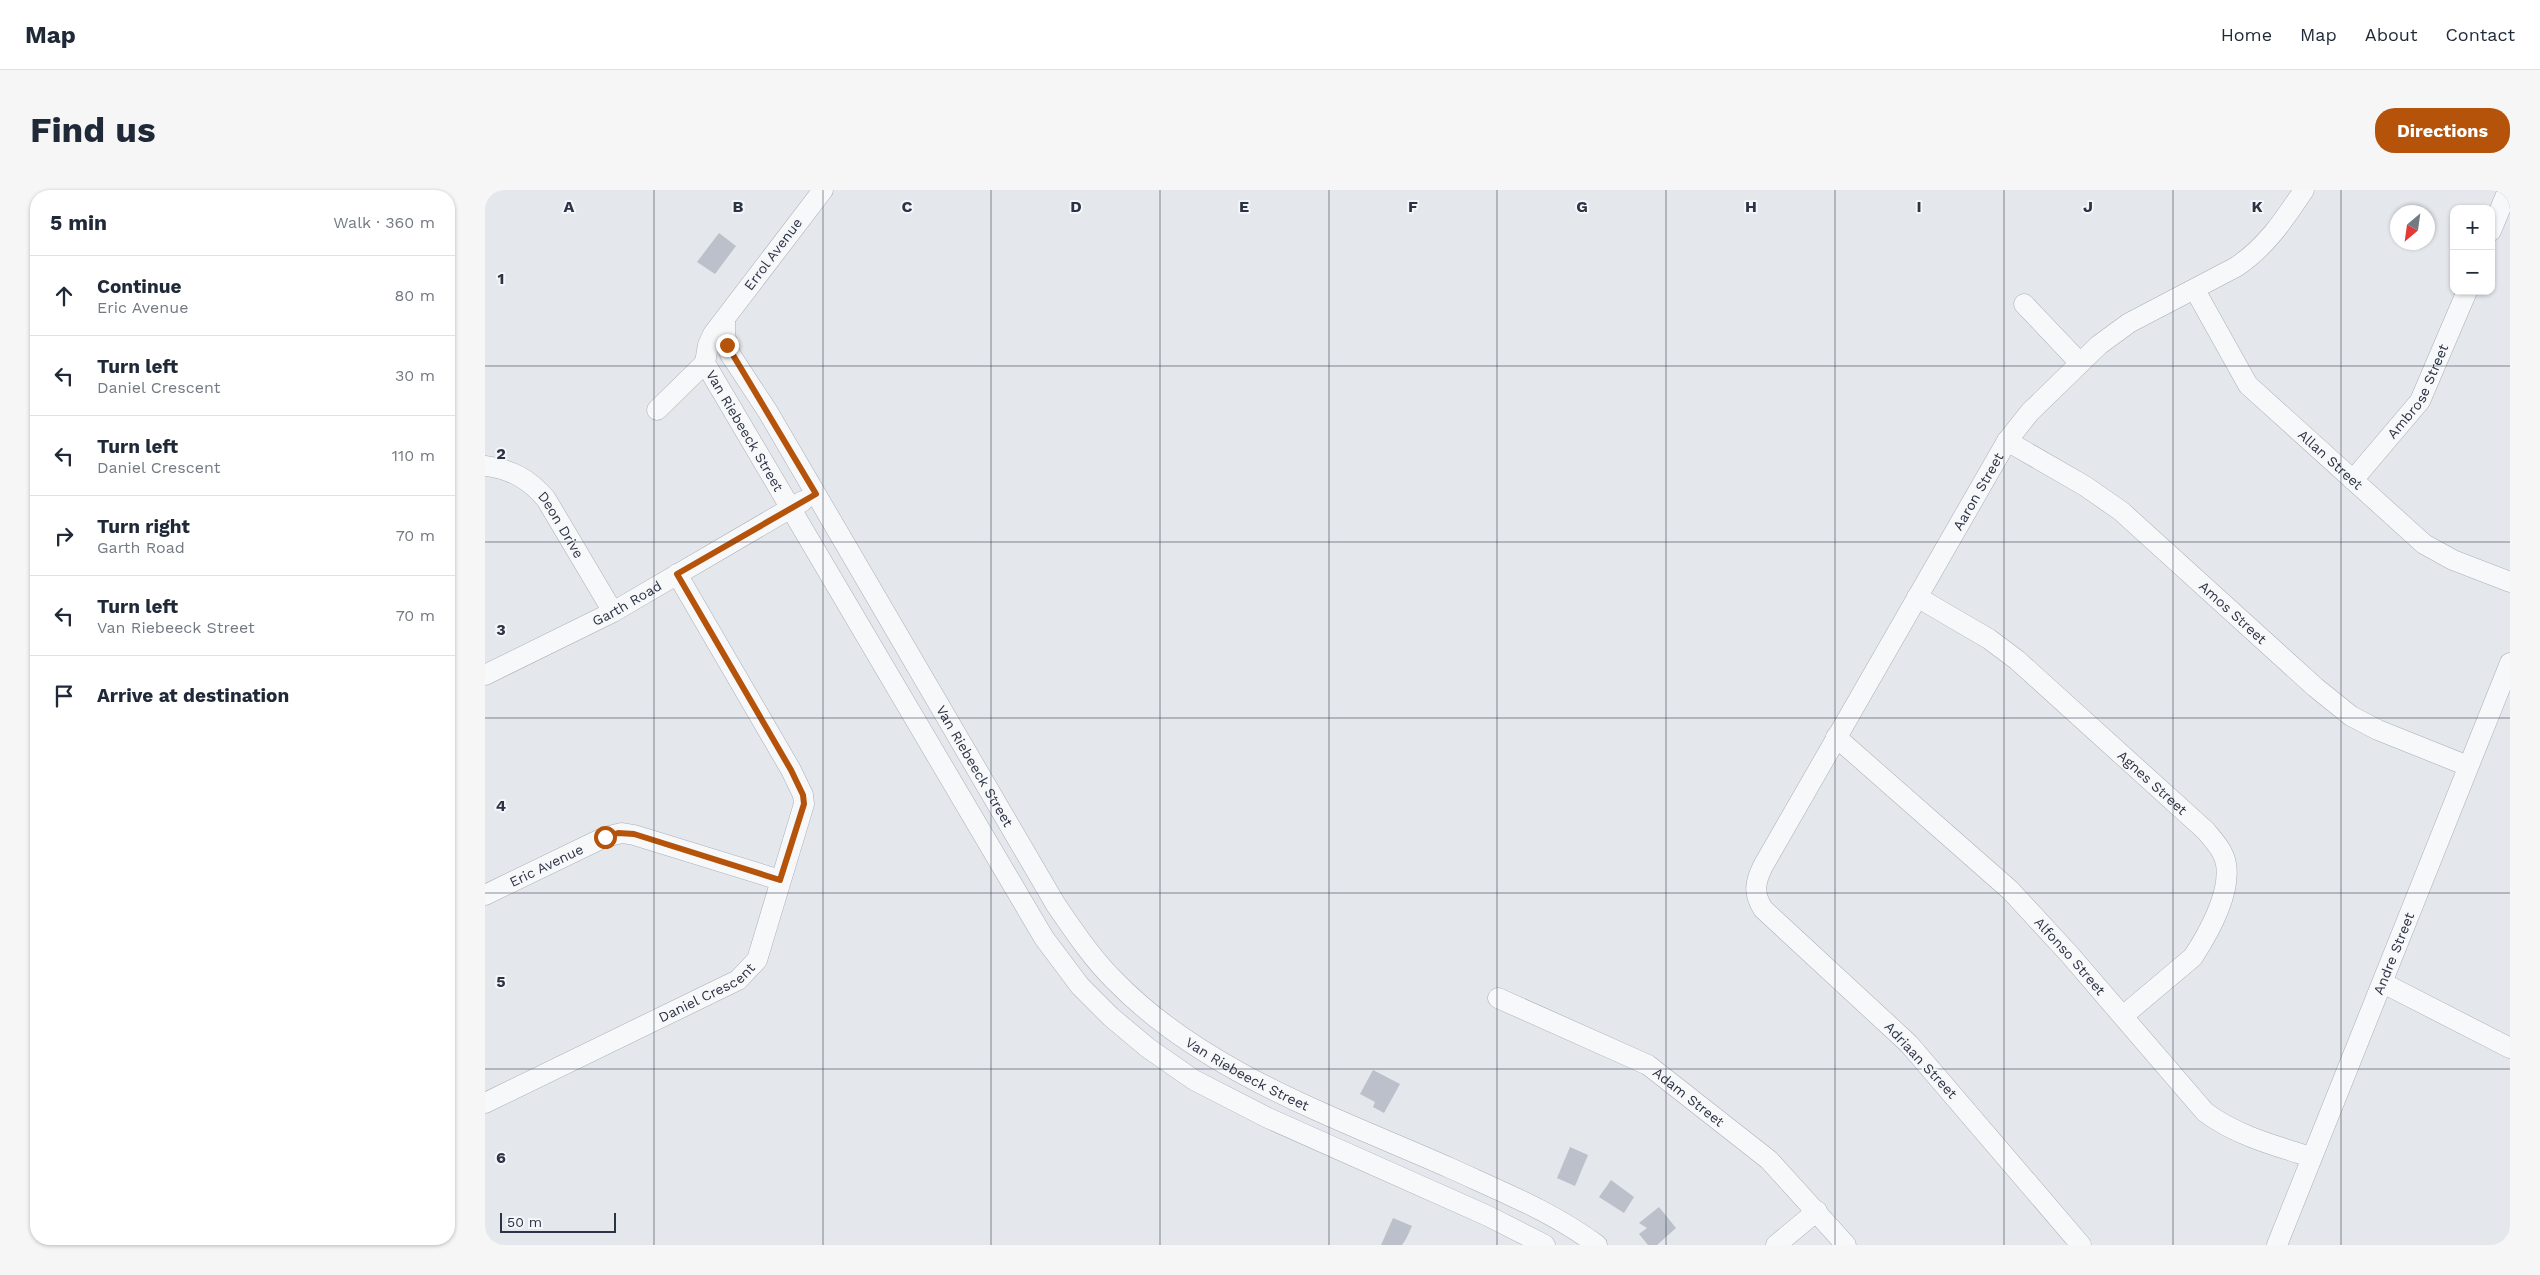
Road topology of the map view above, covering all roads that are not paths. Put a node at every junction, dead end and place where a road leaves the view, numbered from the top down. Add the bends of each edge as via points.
1 (823, 190) edge
2 (2304, 190) edge
3 (2508, 190) edge
4 (2495, 221) edge
5 (2195, 290) junction
6 (2465, 295) edge
7 (2024, 304) dead end
8 (725, 319) junction
9 (705, 363) junction
10 (2080, 363) junction
11 (657, 410) dead end
12 (2007, 442) junction
13 (485, 466) edge
14 (2353, 480) junction
15 (816, 494) junction
16 (791, 508) junction
17 (677, 574) junction
18 (2510, 582) edge
19 (1917, 597) junction
20 (613, 612) junction
21 (2510, 663) edge
22 (485, 675) edge
23 (1836, 737) junction
24 (2468, 766) junction
25 (780, 880) junction
26 (1755, 885) joint
27 (485, 895) edge
28 (1114, 980) junction
29 (2383, 983) junction
30 (1498, 998) dead end
31 (1094, 1000) junction
32 (2123, 1016) junction
33 (2510, 1048) edge
34 (485, 1103) edge
35 (2311, 1157) junction
36 (1817, 1210) junction
37 (1545, 1245) edge
38 (1597, 1245) edge
39 (1776, 1245) edge
40 (1846, 1245) edge
41 (2081, 1245) edge
42 (2277, 1245) edge

1 - 8 street, Errol Avenue
2 - 5 street, Aaron Street via 2263,247
3 - 4 street
5 - 10 street, Aaron Street via 2129,323
5 - 14 street, Allan Street via 2248,384
6 - 14 street, Ambrose Street via 2420,401
7 - 10 street
8 - 9 street, Van Riebeeck Street via 707,345
8 - 15 street, Van Riebeeck Street via 730,354
9 - 11 street
9 - 16 street, Van Riebeeck Street
10 - 12 street, Aaron Street via 2030,412
12 - 19 street, Aaron Street
12 - 24 street, Amos Street via 2085,486 2121,511 2351,716 2377,730
13 - 20 street, Deon Drive via 517,474 546,499
14 - 18 street, Allan Street via 2423,544 2453,560
15 - 16 street, Garth Road
15 - 28 street, Van Riebeeck Street via 1056,905 1090,954
16 - 17 street, Garth Road
16 - 31 street, Van Riebeeck Street via 1028,913 1061,963
17 - 20 street, Garth Road
17 - 25 street, Daniel Crescent via 804,797
19 - 23 street, Aaron Street
19 - 32 street, Agnes Street via 1989,639 2017,660 2207,831 2221,851 2226,864 2224,886 2216,914 2201,945 2193,957
20 - 22 street, Garth Road
21 - 24 street, Andre Street
23 - 26 street, Aaron Street
23 - 32 street, Alfonso Street via 2010,890
24 - 29 street, Andre Street
25 - 27 street, Eric Avenue via 622,833 605,837
25 - 34 street, Daniel Crescent via 757,960 743,977
26 - 41 street, Adriaan Street via 1756,896 1763,909 1909,1044
28 - 31 street
28 - 38 street, Van Riebeeck Street via 1169,1029 1223,1064 1504,1192 1557,1219
29 - 33 street
29 - 35 street, Andre Street
30 - 36 street, Adam Street via 1649,1065 1769,1160
31 - 37 street, Van Riebeeck Street via 1148,1048 1207,1088
32 - 35 street, Alfonso Street via 2209,1116 2269,1144
35 - 42 street, Andre Street
36 - 39 street
36 - 40 street, Adam Street

